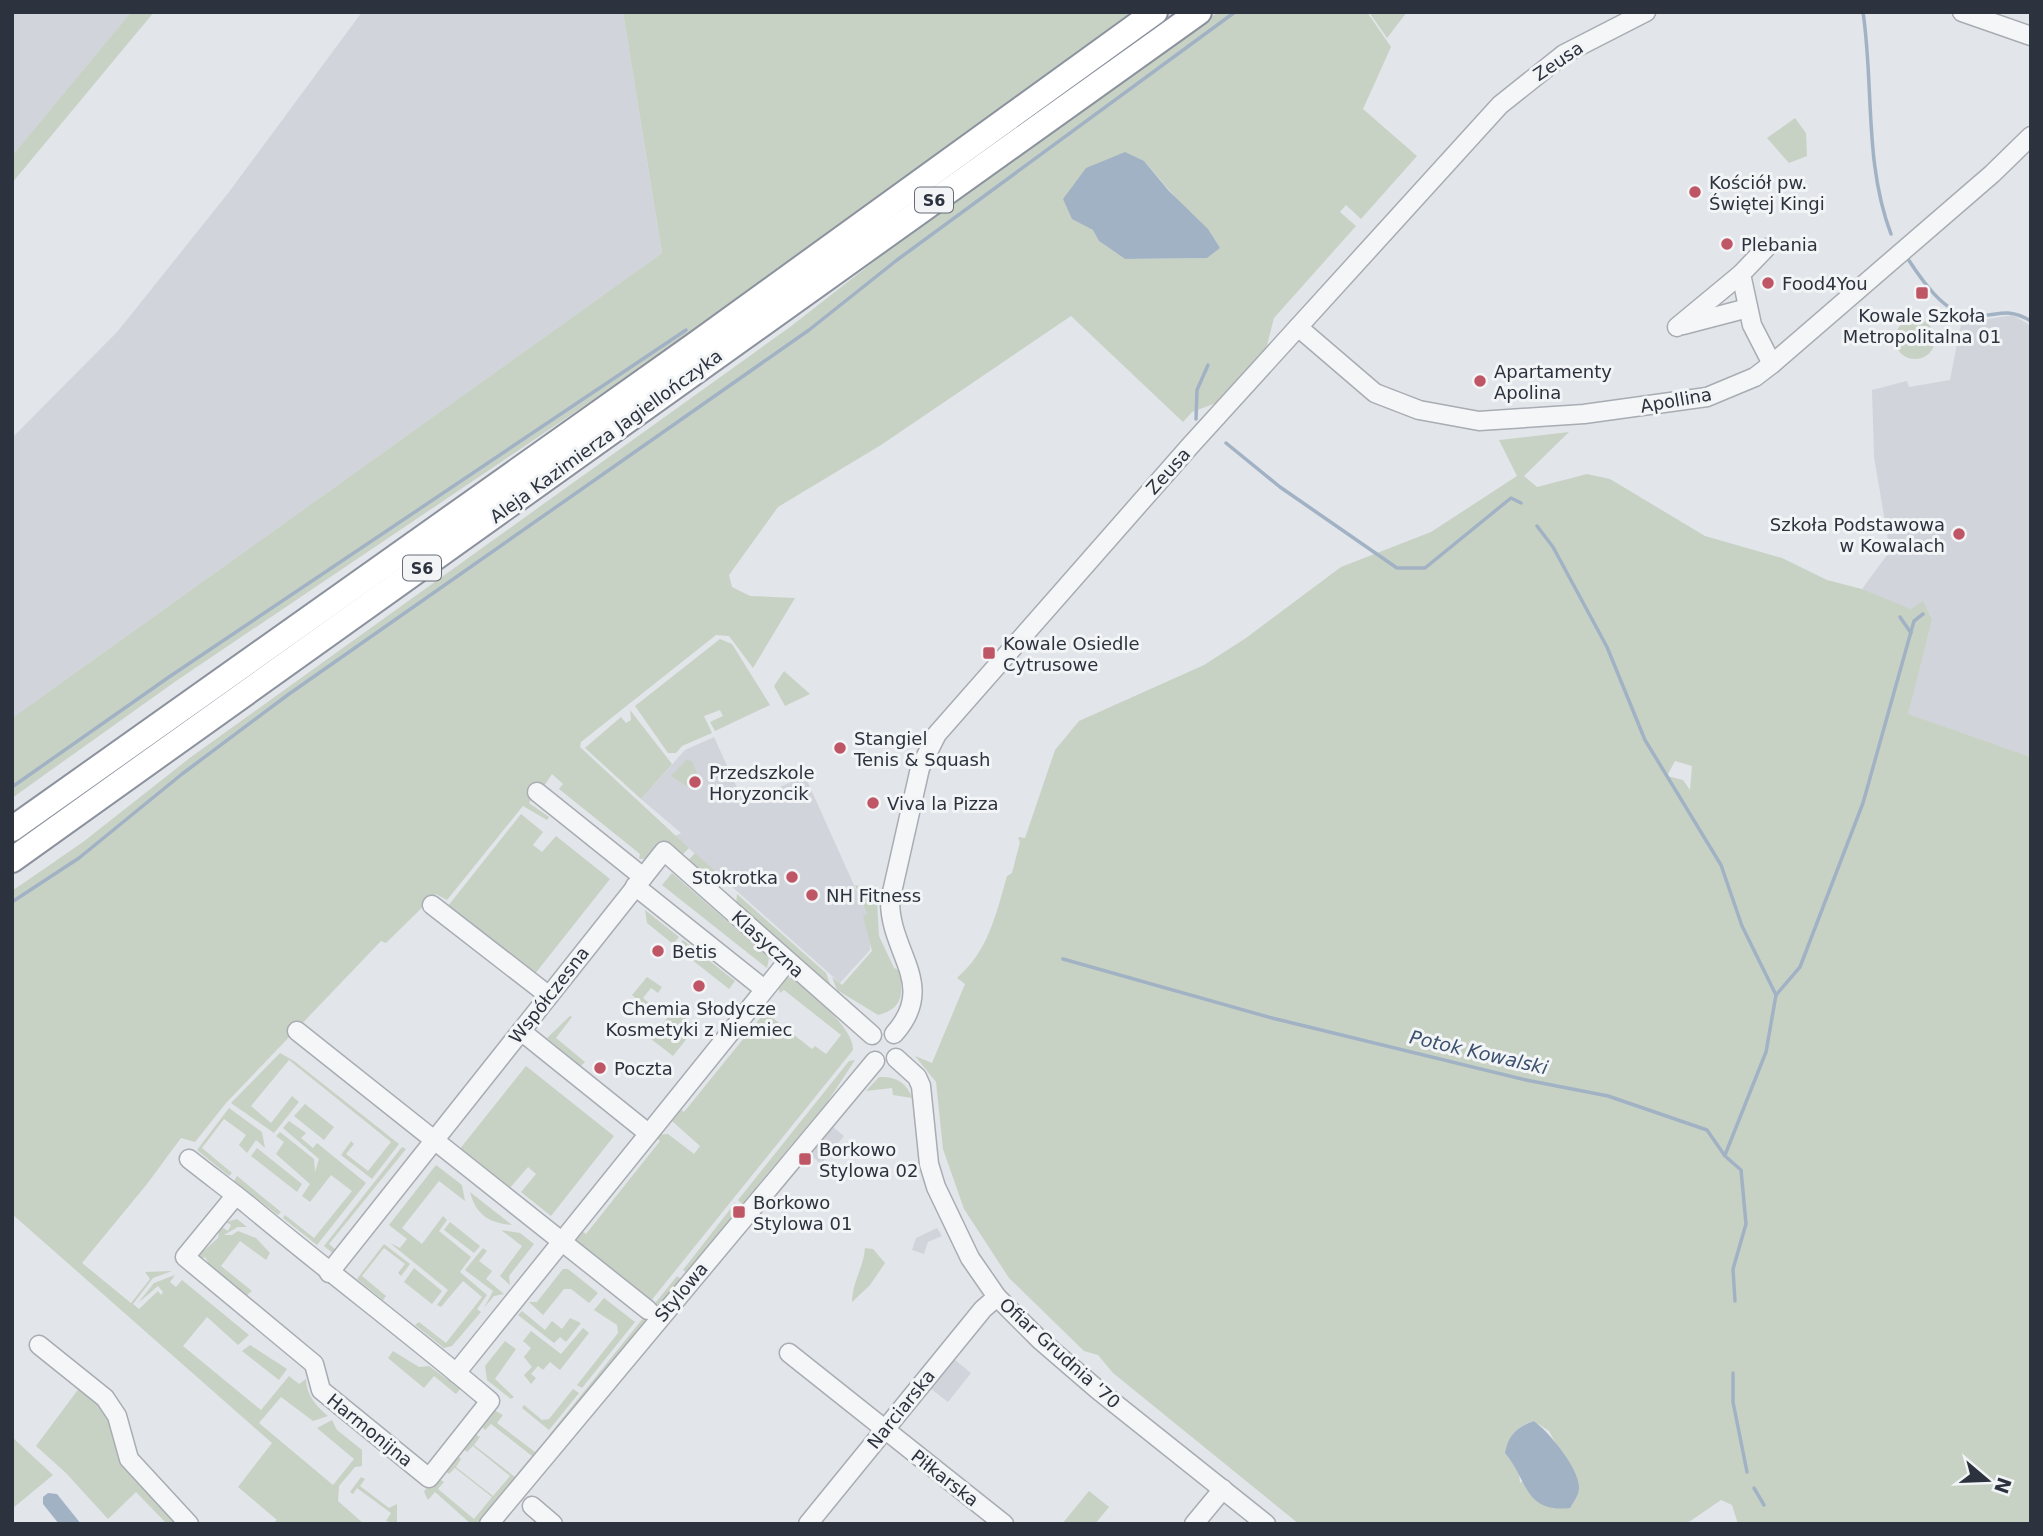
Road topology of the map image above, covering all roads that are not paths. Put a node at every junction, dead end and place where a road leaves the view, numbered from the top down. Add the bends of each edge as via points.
1 (1156, 12) edge
2 (1199, 12) edge
3 (1646, 12) edge
4 (1962, 12) edge
5 (2031, 36) edge
6 (2031, 136) edge
7 (1766, 248) dead end
8 (1741, 274) junction
9 (1748, 308) junction
10 (1298, 327) junction
11 (1772, 364) junction
12 (537, 792) dead end
13 (12, 829) edge
14 (664, 851) joint
15 (12, 860) edge
16 (639, 882) junction
17 (432, 905) dead end
18 (787, 962) junction
19 (764, 989) junction
20 (548, 995) junction
21 (297, 1031) dead end
22 (521, 1031) junction
23 (894, 1034) junction
24 (873, 1035) junction
25 (896, 1058) junction
26 (875, 1061) junction
27 (649, 1133) junction
28 (434, 1139) junction
29 (189, 1159) dead end
30 (236, 1195) junction
31 (563, 1240) junction
32 (329, 1273) junction
33 (997, 1297) junction
34 (648, 1310) dead end
35 (39, 1345) dead end
36 (789, 1353) dead end
37 (456, 1373) junction
38 (885, 1430) junction
39 (1223, 1489) junction
40 (532, 1506) dead end
41 (189, 1524) edge
42 (489, 1524) edge
43 (553, 1524) edge
44 (808, 1524) edge
45 (1003, 1524) edge
46 (1194, 1524) edge
47 (1266, 1524) edge

1 - 13 highway, Aleja Kazimierza Jagiellończyka / S6
2 - 15 highway, Aleja Kazimierza Jagiellończyka / S6
3 - 10 street, Zeusa via 1564,54 1500,105
4 - 5 street
6 - 11 street, Apollina
7 - 8 street
8 - 9 street
8 - 9 street via 1677,327
9 - 11 street
10 - 11 street, Apollina via 1375,393 1419,410 1479,421 1584,414 1707,397 1755,377
10 - 23 street, Zeusa via 991,672 926,753 890,901 890,920 914,985 913,1004
12 - 16 street
14 - 16 street, Współczesna
14 - 18 street, Klasyczna
16 - 19 street
16 - 20 street, Współczesna
17 - 20 street
18 - 19 street
18 - 24 street, Klasyczna
19 - 27 street
20 - 22 street, Współczesna
21 - 28 street
22 - 27 street
22 - 28 street, Współczesna
23 - 24 street via 883,1031
23 - 25 street via 900,1046
24 - 26 street via 867,1049
25 - 26 street via 886,1064
25 - 33 street, Ofiar Grudnia '70 via 921,1086 936,1187 970,1258
26 - 42 street, Stylowa
27 - 31 street
28 - 31 street
28 - 32 street, Współczesna
29 - 30 street
30 - 32 street
30 - 37 street, Harmonijna via 185,1257 314,1364 321,1391 429,1478 490,1401
31 - 34 street
31 - 37 street
32 - 37 street
33 - 38 street, Narciarska
33 - 39 street, Ofiar Grudnia '70 via 1098,1390
35 - 41 street via 105,1398 117,1416 129,1459
36 - 38 street, Piłkarska
38 - 44 street, Narciarska
38 - 45 street, Piłkarska
39 - 46 street
39 - 47 street, Ofiar Grudnia '70
40 - 43 street

